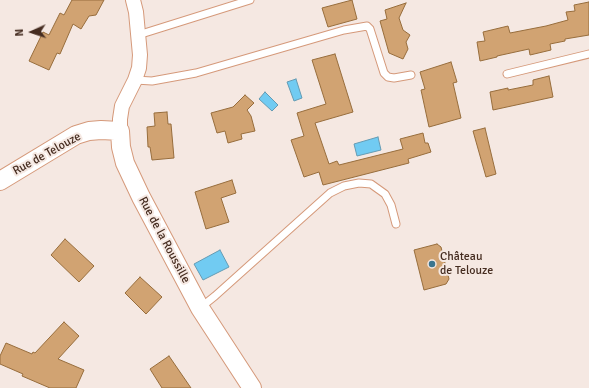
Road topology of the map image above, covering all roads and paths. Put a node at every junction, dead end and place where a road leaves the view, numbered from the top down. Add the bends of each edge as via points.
1 (133, 0) edge
2 (250, 0) edge
3 (138, 35) junction
4 (589, 54) edge
5 (507, 74) dead end
6 (411, 75) dead end
7 (136, 80) junction
8 (120, 131) junction
9 (0, 181) edge
10 (396, 224) dead end
11 (200, 308) junction
12 (252, 388) edge

1 - 3 street, Rue de la Roussille
2 - 3 lane
3 - 7 street, Rue de la Roussille via 140,55
4 - 5 lane
6 - 7 lane via 388,77 370,29 366,26 344,30 196,73 152,81
7 - 8 street, Rue de la Roussille via 122,106
8 - 9 street, Rue de Telouze via 89,131 76,135
8 - 11 street, Rue de la Roussille via 125,163 134,184
10 - 11 lane via 391,205 385,194 376,187 359,183 344,186 330,193
11 - 12 street, Rue de la Roussille

